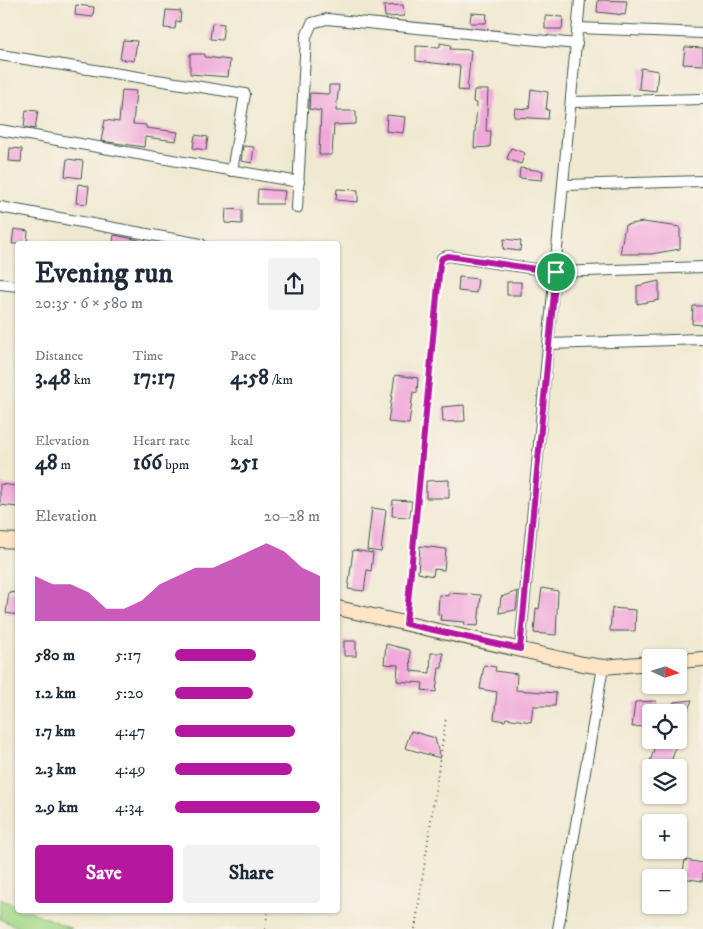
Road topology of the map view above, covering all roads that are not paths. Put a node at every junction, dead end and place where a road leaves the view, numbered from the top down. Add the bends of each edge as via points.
1 (580, 0) edge
2 (578, 28) junction
3 (703, 33) edge
4 (577, 44) junction
5 (0, 55) edge
6 (703, 99) edge
7 (571, 102) junction
8 (0, 130) edge
9 (232, 172) junction
10 (703, 181) edge
11 (299, 182) junction
12 (565, 185) junction
13 (0, 207) edge
14 (298, 208) dead end
15 (185, 241) edge
16 (442, 258) road end
17 (703, 266) edge
18 (556, 272) junction
19 (0, 284) edge
20 (15, 286) edge
21 (703, 339) edge
22 (549, 344) junction
23 (0, 540) edge
24 (15, 541) edge
25 (340, 608) edge
26 (520, 649) junction
27 (703, 659) edge
28 (688, 660) edge
29 (642, 664) edge
30 (603, 666) junction
31 (558, 929) edge

1 - 2 street
2 - 3 street
2 - 4 street
4 - 7 street
4 - 11 street via 327,19 312,23 306,37
5 - 9 street via 244,94
6 - 7 street
7 - 12 street
8 - 9 street
9 - 11 street
10 - 12 street
11 - 14 street
12 - 18 street
13 - 15 street
16 - 18 street via 448,256
17 - 18 street
18 - 22 street
19 - 20 street
21 - 22 street
22 - 26 street
23 - 24 main road
25 - 26 main road
26 - 30 main road
27 - 28 main road
29 - 30 main road
30 - 31 street

